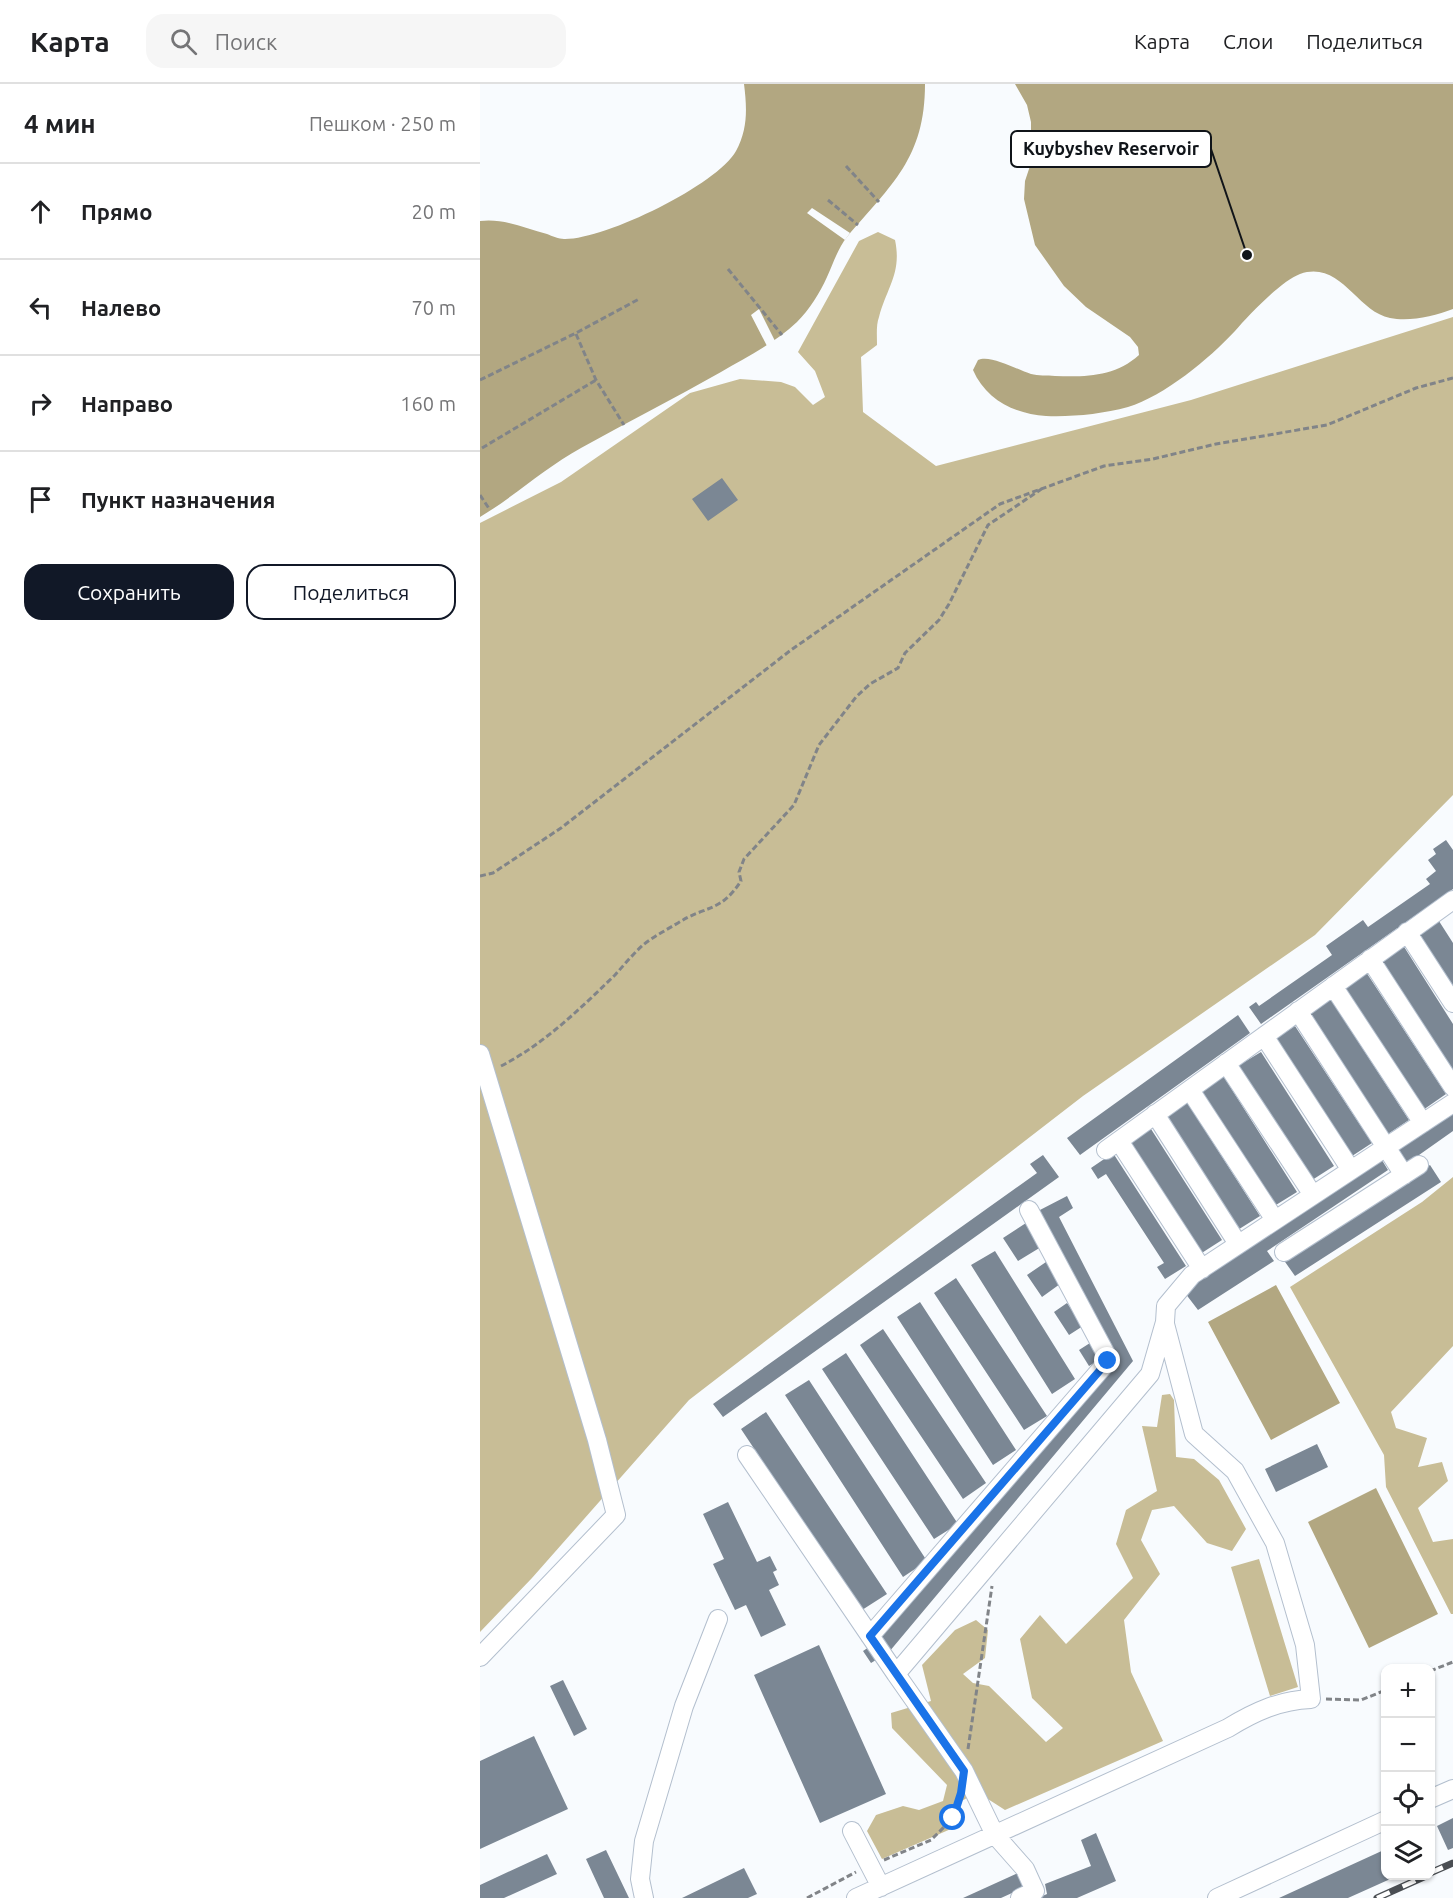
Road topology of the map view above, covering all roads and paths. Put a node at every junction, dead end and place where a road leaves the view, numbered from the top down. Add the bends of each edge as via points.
1 (846, 166) dead end
2 (828, 200) dead end
3 (879, 202) dead end
4 (858, 225) dead end
5 (728, 269) dead end
6 (639, 299) dead end
7 (576, 333) junction
8 (782, 335) dead end
9 (1453, 378) edge
10 (480, 380) edge
11 (596, 380) junction
12 (624, 425) dead end
13 (482, 448) dead end
14 (1047, 485) junction
15 (480, 495) edge
16 (490, 510) dead end
17 (480, 876) edge
18 (1448, 903) edge
19 (1453, 922) edge
20 (1407, 932) junction
21 (1370, 959) junction
22 (1333, 986) junction
23 (1453, 1003) edge
24 (1298, 1011) junction
25 (1264, 1036) junction
26 (480, 1054) edge
27 (1226, 1063) junction
28 (486, 1074) junction
29 (1453, 1087) edge
30 (1190, 1090) junction
31 (1453, 1103) edge
32 (1155, 1114) junction
33 (1423, 1123) junction
34 (1386, 1147) junction
35 (1351, 1170) junction
36 (1313, 1195) junction
37 (1029, 1210) dead end
38 (1275, 1220) junction
39 (1238, 1244) junction
40 (1284, 1252) dead end
41 (1202, 1269) junction
42 (1165, 1322) junction
43 (747, 1455) dead end
44 (993, 1581) dead end
45 (718, 1619) dead end
46 (870, 1636) junction
47 (480, 1657) edge
48 (1453, 1662) edge
49 (1435, 1669) edge
50 (896, 1674) junction
51 (1381, 1692) edge
52 (1311, 1700) junction
53 (964, 1771) junction
54 (1453, 1789) edge
55 (1435, 1797) edge
56 (1381, 1822) edge
57 (852, 1831) dead end
58 (995, 1835) junction
59 (870, 1866) junction
60 (881, 1887) junction
61 (645, 1898) edge
62 (807, 1898) edge
63 (856, 1898) edge
64 (1020, 1898) edge
65 (1217, 1898) edge

1 - 3 path
2 - 4 path
5 - 8 path
6 - 7 path
7 - 10 path
7 - 11 path
9 - 14 path via 1416,388 1327,425 1104,466
11 - 12 path
11 - 13 path
14 - 17 path via 990,510 791,650 561,828 493,873
14 - 28 path via 988,525 939,620 905,652 898,668 856,697 819,745 794,805 744,859 741,882 732,895 644,945 551,1033 521,1056
15 - 16 path
18 - 19 lane
18 - 20 lane
20 - 21 lane
20 - 23 lane
21 - 22 lane
21 - 29 lane
22 - 24 lane
22 - 33 lane
24 - 25 lane
24 - 34 lane
25 - 27 lane
25 - 35 lane
26 - 28 lane
27 - 30 lane
27 - 36 lane
28 - 47 lane via 616,1515
30 - 32 lane
30 - 38 lane
31 - 33 lane
32 - 39 lane
32 - 41 lane via 1112,1145
33 - 34 lane
34 - 35 lane
34 - 40 lane via 1412,1170
35 - 36 lane
36 - 38 lane
37 - 46 lane via 1108,1361
38 - 39 lane
39 - 41 lane
41 - 42 lane via 1166,1306
42 - 50 lane via 1150,1374
42 - 52 lane via 1194,1434 1235,1471 1275,1543 1305,1645
43 - 46 lane
44 - 53 path
45 - 61 lane via 684,1706 644,1841 640,1879
46 - 50 lane
48 - 49 path
50 - 53 lane
51 - 52 path via 1360,1700
52 - 58 lane via 1255,1712
53 - 58 lane
53 - 59 path via 953,1818 931,1840
54 - 55 lane
56 - 65 lane
57 - 59 lane
58 - 60 lane
58 - 64 lane via 1025,1869 1035,1891
59 - 60 lane
59 - 62 path
60 - 63 lane

